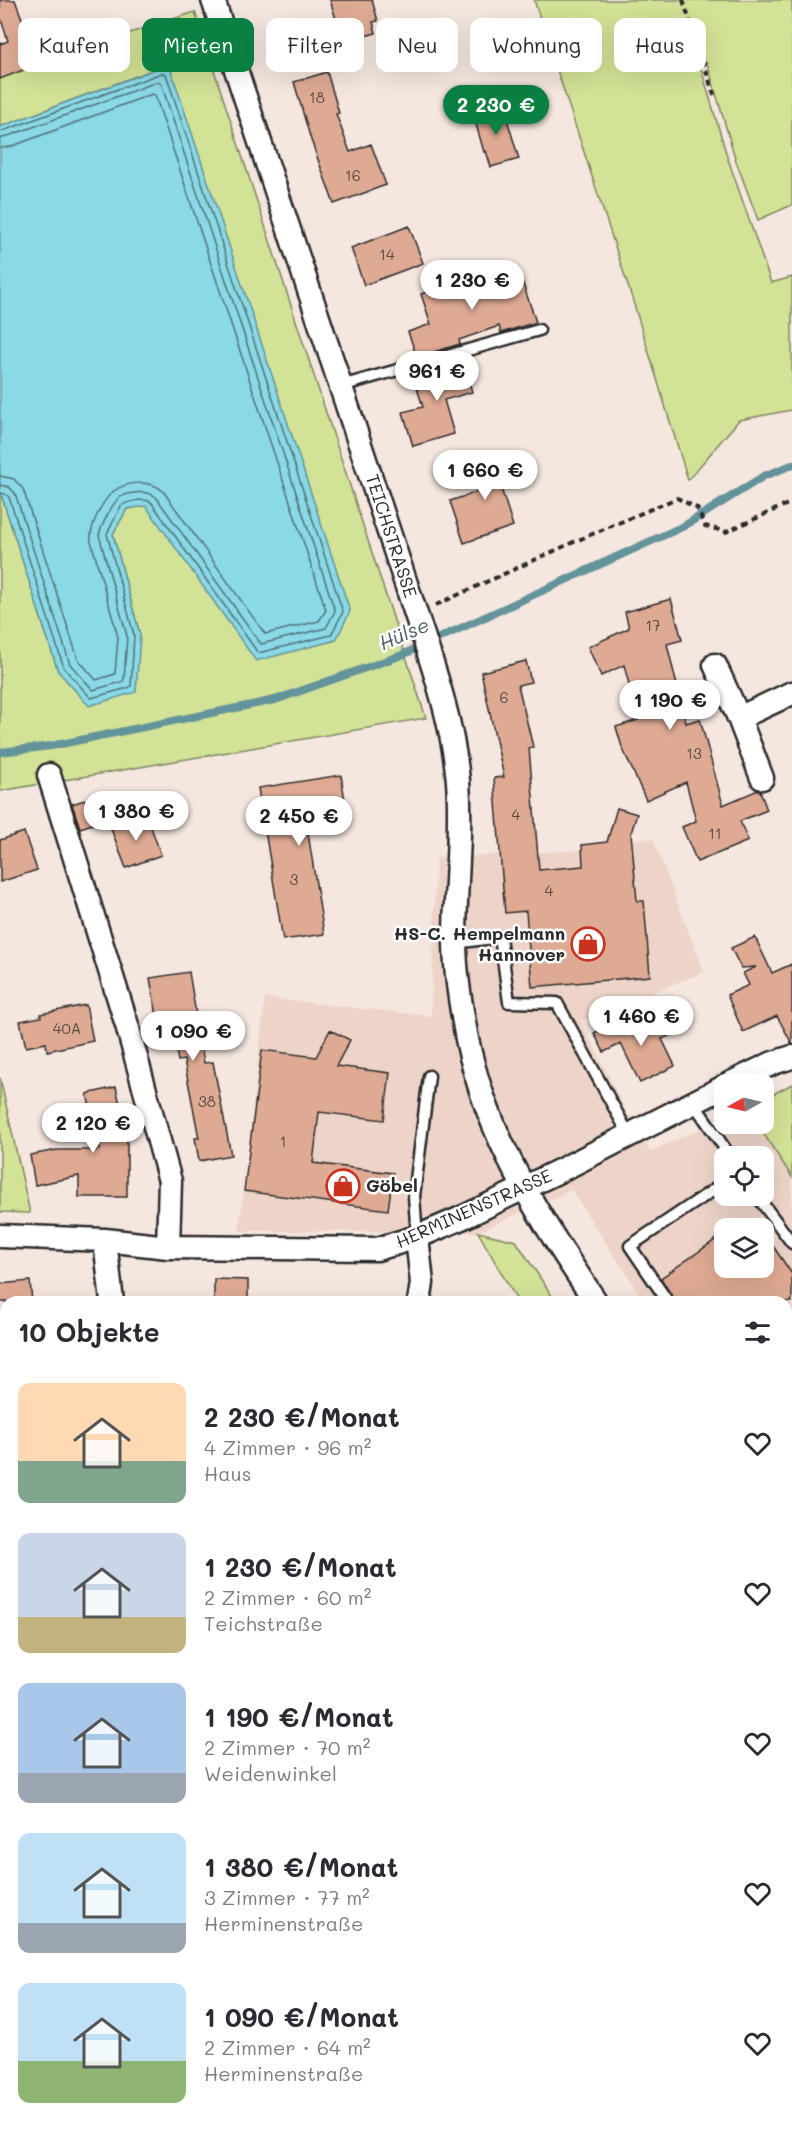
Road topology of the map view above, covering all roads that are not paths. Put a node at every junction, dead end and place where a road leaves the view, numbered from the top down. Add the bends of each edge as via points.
1 (213, 0) edge
2 (539, 330) dead end
3 (341, 386) junction
4 (715, 665) dead end
5 (792, 693) edge
6 (739, 718) junction
7 (50, 775) dead end
8 (762, 778) dead end
9 (455, 943) junction
10 (792, 1057) edge
11 (750, 1074) edge
12 (429, 1076) dead end
13 (714, 1092) edge
14 (693, 1102) junction
15 (629, 1135) junction
16 (723, 1146) edge
17 (523, 1188) junction
18 (714, 1190) edge
19 (764, 1206) edge
20 (0, 1236) edge
21 (417, 1237) junction
22 (105, 1240) junction
23 (792, 1243) edge
24 (168, 1247) junction
25 (111, 1296) edge
26 (420, 1296) edge
27 (592, 1296) edge
28 (664, 1296) edge

1 - 3 street, TEICHSTRASSE
2 - 3 lane
3 - 9 street, TEICHSTRASSE via 445,708 458,781
4 - 6 street
5 - 6 street
6 - 8 street
7 - 24 street via 170,1181
9 - 15 lane via 500,937 509,1002 557,1003
9 - 17 street, TEICHSTRASSE via 466,1030 481,1093
10 - 11 street
12 - 21 lane via 414,1196
13 - 14 street, HERMINENSTRASSE
14 - 15 street, HERMINENSTRASSE
14 - 16 lane
15 - 17 street, HERMINENSTRASSE
17 - 21 street, HERMINENSTRASSE
17 - 27 street, TEICHSTRASSE
18 - 28 lane via 630,1246
19 - 23 lane
20 - 22 street, HERMINENSTRASSE
21 - 24 street, HERMINENSTRASSE via 377,1249
21 - 26 street
22 - 24 street, HERMINENSTRASSE
22 - 25 street

